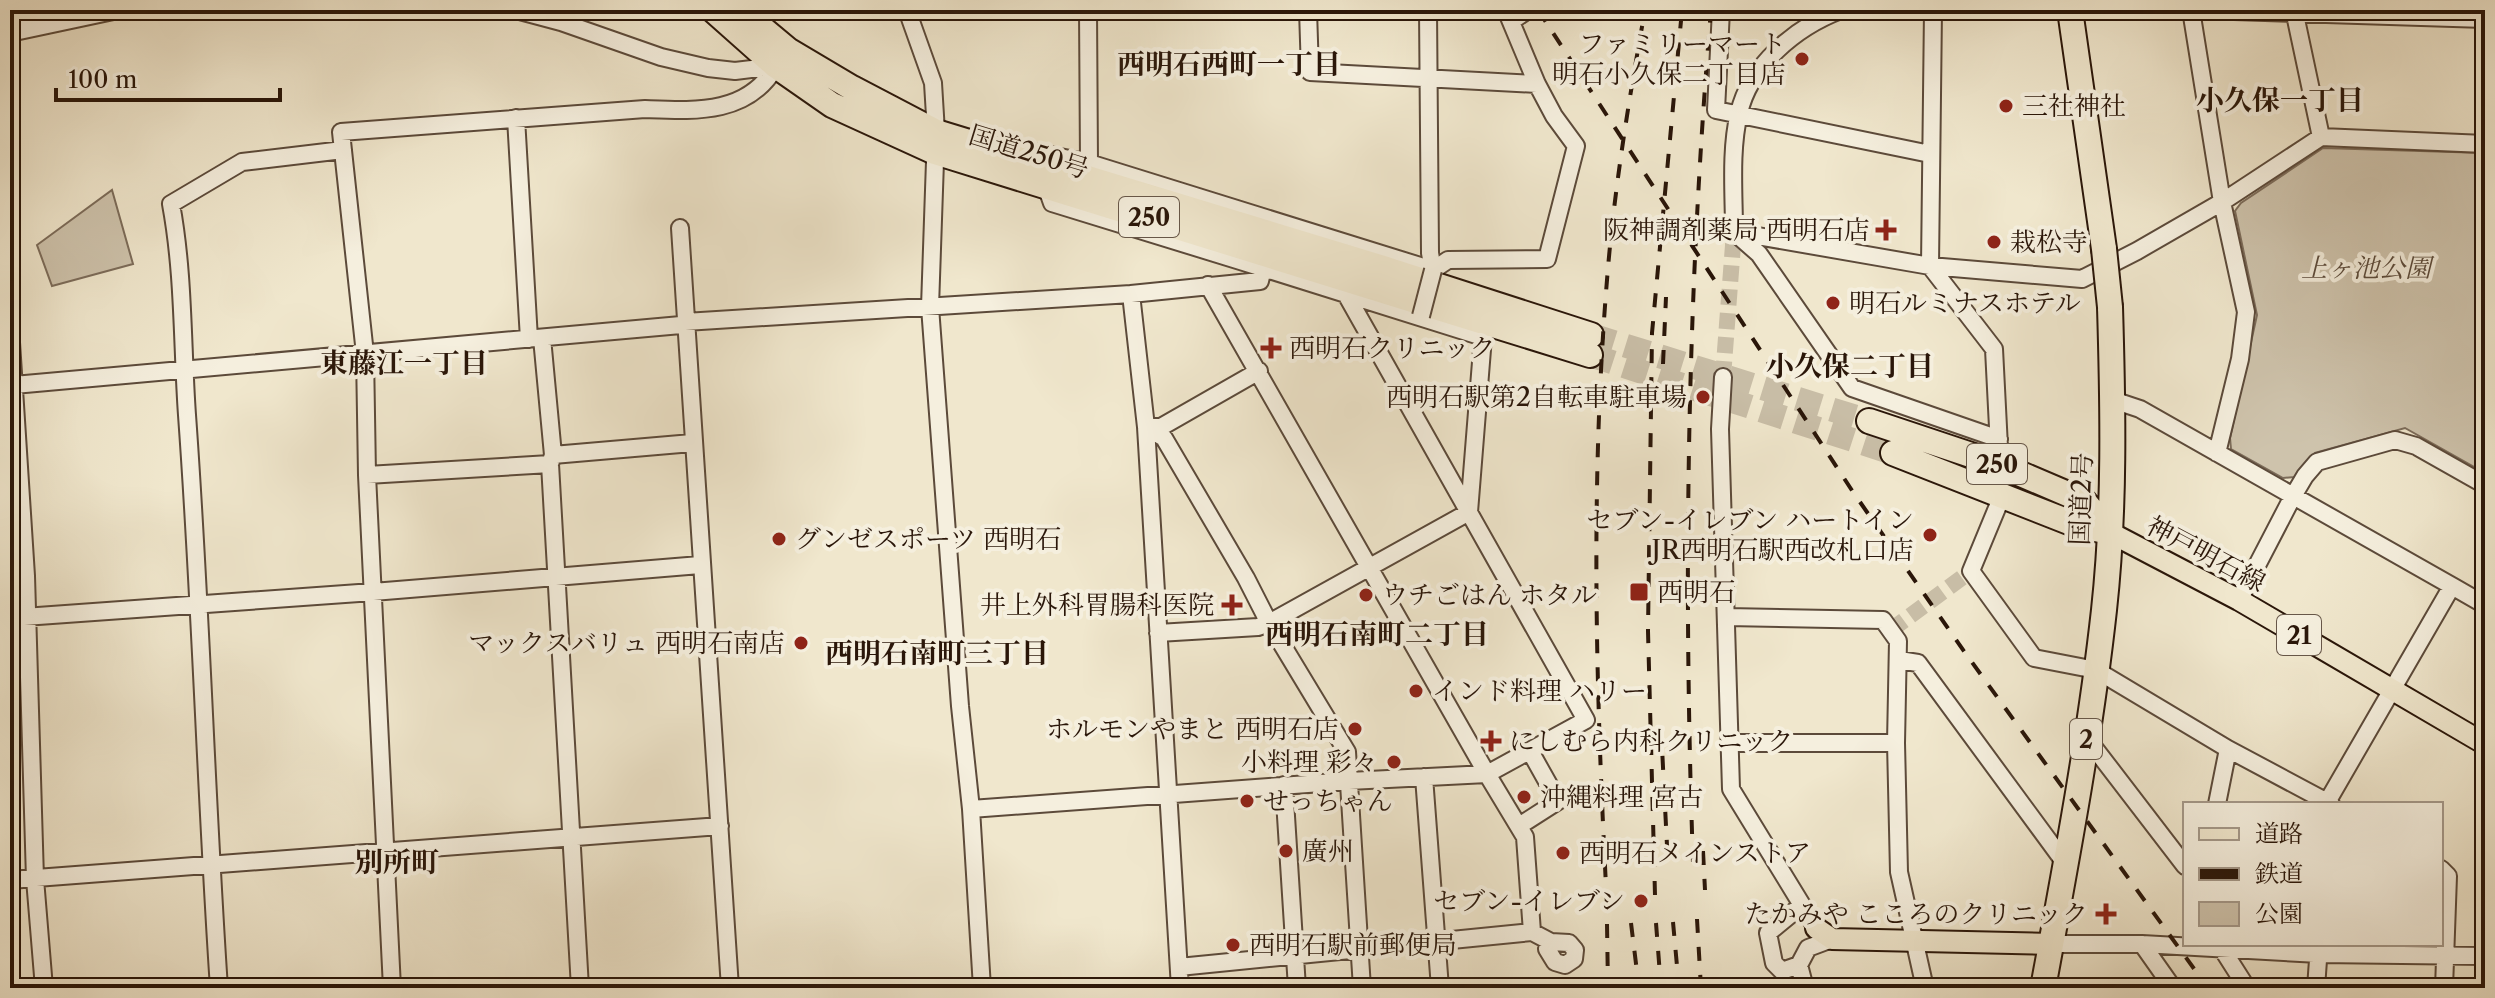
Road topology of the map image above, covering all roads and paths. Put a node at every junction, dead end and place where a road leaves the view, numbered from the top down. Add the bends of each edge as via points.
1 (47, 10) edge
2 (118, 10) edge
3 (516, 10) edge
4 (713, 10) edge
5 (907, 10) edge
6 (1088, 10) edge
7 (1308, 10) edge
8 (1428, 10) edge
9 (1528, 10) edge
10 (1721, 10) edge
11 (1841, 10) edge
12 (1933, 10) edge
13 (2070, 10) edge
14 (2191, 10) edge
15 (2203, 10) edge
16 (2294, 12) edge
17 (1510, 15) edge
18 (738, 17) edge
19 (2485, 19) edge
20 (10, 20) edge
21 (10, 33) edge
22 (782, 58) junction
23 (1430, 80) junction
24 (1537, 84) junction
25 (1738, 116) junction
26 (516, 118) junction
27 (2321, 137) junction
28 (936, 142) junction
29 (2485, 144) edge
30 (981, 146) junction
31 (343, 150) junction
32 (1930, 154) junction
33 (1089, 163) junction
34 (1046, 186) junction
35 (2222, 202) junction
36 (680, 228) dead end
37 (1734, 232) junction
38 (1930, 266) junction
39 (1263, 268) junction
40 (1433, 270) junction
41 (1208, 285) junction
42 (1131, 294) junction
43 (1347, 296) junction
44 (930, 307) junction
45 (1421, 316) junction
46 (685, 322) junction
47 (10, 327) edge
48 (536, 339) junction
49 (365, 354) junction
50 (184, 369) junction
51 (1259, 371) junction
52 (1723, 377) tunnel mouth
53 (14, 385) junction
54 (2113, 400) junction
55 (1869, 421) tunnel mouth
56 (1146, 427) junction
57 (692, 443) junction
58 (1997, 451) junction
59 (1893, 453) tunnel mouth
60 (2217, 453) junction
61 (552, 460) junction
62 (367, 475) junction
63 (2485, 485) edge
64 (2002, 496) junction
65 (2292, 498) junction
66 (1469, 512) junction
67 (2109, 532) junction
68 (700, 565) junction
69 (1371, 567) junction
70 (557, 576) junction
71 (2452, 586) junction
72 (373, 592) junction
73 (2239, 600) junction
74 (200, 604) junction
75 (2485, 605) edge
76 (1727, 617) junction
77 (10, 618) edge
78 (28, 619) junction
79 (1269, 623) junction
80 (1158, 633) junction
81 (1899, 660) junction
82 (2096, 670) junction
83 (2392, 689) junction
84 (2086, 737) junction
85 (1730, 743) junction
86 (1896, 743) junction
87 (2485, 744) edge
88 (2228, 749) junction
89 (1530, 751) junction
90 (1487, 774) junction
91 (1424, 777) junction
92 (1349, 781) junction
93 (1284, 785) junction
94 (1168, 793) junction
95 (2217, 802) edge
96 (2326, 802) edge
97 (2329, 802) edge
98 (971, 809) junction
99 (720, 826) junction
100 (1519, 826) junction
101 (571, 837) junction
102 (385, 852) junction
103 (2065, 863) junction
104 (2183, 863) edge
105 (211, 865) junction
106 (2443, 871) edge
107 (35, 879) junction
108 (10, 880) edge
109 (1802, 905) junction
110 (1532, 932) junction
111 (1824, 933) junction
112 (1549, 941) dead end
113 (1914, 941) junction
114 (1437, 942) junction
115 (2051, 944) junction
116 (2142, 944) junction
117 (2183, 945) edge
118 (2220, 946) edge
119 (2244, 946) edge
120 (1360, 949) junction
121 (2319, 949) edge
122 (2446, 955) junction
123 (1295, 956) junction
124 (2485, 956) edge
125 (1799, 965) junction
126 (1179, 967) junction
127 (44, 988) edge
128 (219, 988) edge
129 (392, 988) edge
130 (580, 988) edge
131 (730, 988) edge
132 (982, 988) edge
133 (1180, 988) edge
134 (1297, 988) edge
135 (1362, 988) edge
136 (1440, 988) edge
137 (1805, 988) edge
138 (1925, 988) edge
139 (2043, 988) edge
140 (2173, 988) edge
141 (2247, 988) edge
142 (2316, 988) edge
143 (2444, 988) edge

1 - 20 street
2 - 21 street
3 - 22 street via 708,68 735,71
4 - 18 highway, 国道250号 / 250
5 - 28 street via 933,83
6 - 33 street
7 - 23 street via 1310,72
8 - 23 street
9 - 17 street
10 - 25 street via 1716,110
11 - 25 street via 1790,38 1765,63 1745,93
12 - 32 street
13 - 54 highway, 国道2号 / 2, bridge via 2104,249
14 - 35 street
15 - 16 street
16 - 19 street
16 - 27 street
17 - 24 street
18 - 22 highway, 国道250号 / 250
22 - 26 street via 765,85 731,105
22 - 28 highway, 国道250号 / 250 via 852,88
23 - 24 street
23 - 40 street
24 - 40 street via 1576,146 1547,259 1448,260
25 - 32 street
25 - 37 street
26 - 31 street via 341,132
26 - 48 street
27 - 29 street
27 - 35 street
28 - 30 highway, 国道250号 / 250
28 - 34 highway, 国道250号 / 250
28 - 44 street
30 - 33 street
30 - 34 highway, 国道250号 / 250 via 1365,262 1591,345
31 - 49 street
31 - 50 street via 242,162 171,204 179,250
32 - 38 street
33 - 40 street
34 - 39 street via 1052,203
35 - 38 street via 2082,279
35 - 60 street via 2246,312
36 - 46 street
37 - 38 street
37 - 58 street via 1759,254 1852,388
38 - 58 street via 1994,349
39 - 41 street via 1260,281
39 - 43 street
40 - 45 street, bridge
41 - 42 street
41 - 51 street
42 - 44 street
42 - 56 street
43 - 45 street
43 - 66 street
44 - 46 street
44 - 98 street
45 - 66 street via 1483,337
46 - 48 street
46 - 57 street
47 - 53 street
48 - 49 street
48 - 61 street
49 - 50 street
49 - 62 street
50 - 53 street
50 - 74 street
51 - 56 street via 1161,427
51 - 69 street
52 - 76 street
53 - 78 street
54 - 60 street via 2140,409
54 - 67 highway, 国道2号 / 2
55 - 58 highway, 250
56 - 79 street via 1164,438
56 - 80 street
57 - 61 street
57 - 68 street
58 - 67 highway, 250 via 2084,501
59 - 64 highway, 250
60 - 65 street
61 - 62 street
61 - 70 street
62 - 72 street
63 - 65 street via 2416,446 2395,440 2317,462
64 - 67 highway, 250
64 - 82 street via 1971,571 2034,658
65 - 71 street
65 - 73 street
66 - 69 street
66 - 89 street via 1586,720
67 - 73 main road, 神戸明石線 / 21
67 - 82 highway, 国道2号 / 2
68 - 70 street
68 - 99 street
69 - 79 street
69 - 90 street
70 - 72 street
70 - 101 street
71 - 75 street
71 - 83 street
72 - 74 street
72 - 102 street
73 - 83 main road, 神戸明石線 / 21
74 - 78 street
74 - 105 street
76 - 81 street via 1883,620 1898,641
76 - 85 street
77 - 78 street
78 - 107 street
79 - 80 street
79 - 92 street via 1347,752
80 - 94 street
81 - 86 street
81 - 103 street via 1918,663
82 - 84 highway, 国道2号 / 2
82 - 88 street
83 - 87 main road, 神戸明石線 / 21
83 - 97 street
84 - 103 highway, 国道2号 / 2
84 - 104 street
85 - 86 street
85 - 109 street via 1731,789
86 - 113 street via 1899,872
88 - 95 street
88 - 96 street
89 - 90 street
89 - 100 street via 1558,801
90 - 91 street
90 - 100 street
91 - 92 street
91 - 114 street
92 - 93 street
92 - 120 street
93 - 94 street
93 - 123 street
94 - 98 street
94 - 126 street
98 - 132 street
99 - 101 street
99 - 131 street
100 - 110 street via 1525,837
101 - 102 street
101 - 130 street
102 - 105 street
102 - 129 street
103 - 115 highway, 国道2号 / 2
105 - 107 street
105 - 128 street
106 - 122 street via 2448,876
107 - 108 street
107 - 127 street
109 - 111 street
109 - 125 street via 1768,933 1774,963 1782,971
110 - 112 street
110 - 114 street
111 - 113 main road
111 - 125 street
113 - 115 main road
113 - 138 street
114 - 120 street
114 - 136 street
115 - 116 street
115 - 139 highway, 国道2号 / 2
116 - 117 street
116 - 140 street
118 - 141 street
119 - 121 street
120 - 123 street
120 - 135 street
121 - 122 street
121 - 142 street
122 - 124 street
122 - 143 street
123 - 126 street
123 - 134 street
125 - 137 street
126 - 133 street

